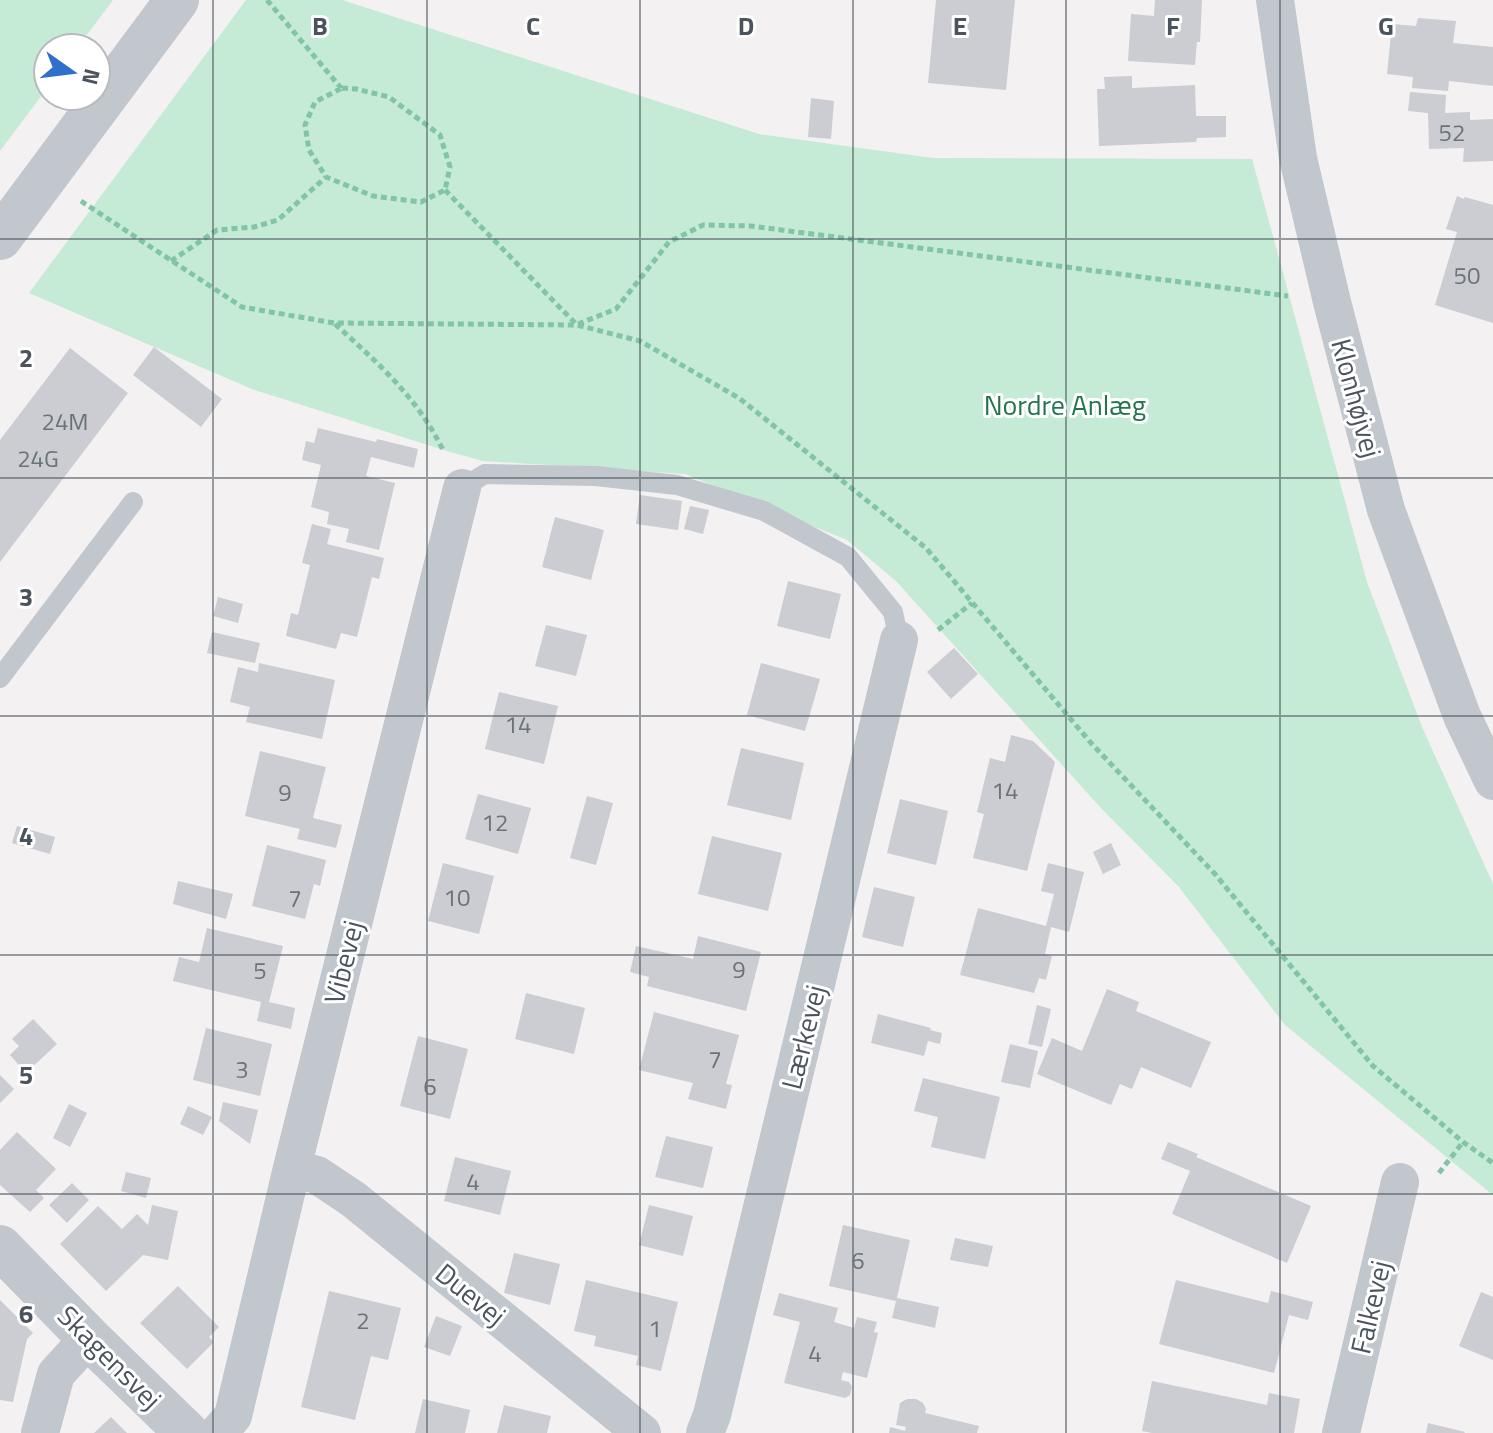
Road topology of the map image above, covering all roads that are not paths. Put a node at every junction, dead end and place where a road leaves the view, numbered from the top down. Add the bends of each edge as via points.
1 (177, 0) edge
2 (1275, 0) edge
3 (0, 238) edge
4 (462, 488) joint
5 (133, 502) dead end
6 (899, 640) joint
7 (0, 678) edge
8 (1493, 781) edge
9 (292, 1168) junction
10 (1400, 1182) dead end
11 (0, 1247) edge
12 (89, 1338) junction
13 (40, 1433) edge
14 (187, 1433) edge
15 (218, 1433) edge
16 (642, 1433) edge
17 (705, 1433) edge
18 (1341, 1433) edge

1 - 3 street
2 - 8 street, Klonhøjvej via 1298,158 1386,510 1462,716
4 - 6 lane via 485,474 596,476 677,485 764,511 848,557 893,612
4 - 9 street, Vibevej
5 - 7 lane
6 - 17 street, Lærkevej
9 - 15 street, Vibevej via 233,1416
9 - 16 street, Duevej via 317,1175 353,1199
10 - 18 street, Falkevej
11 - 12 street, Skagensvej
12 - 13 street via 56,1374
12 - 14 street, Skagensvej

